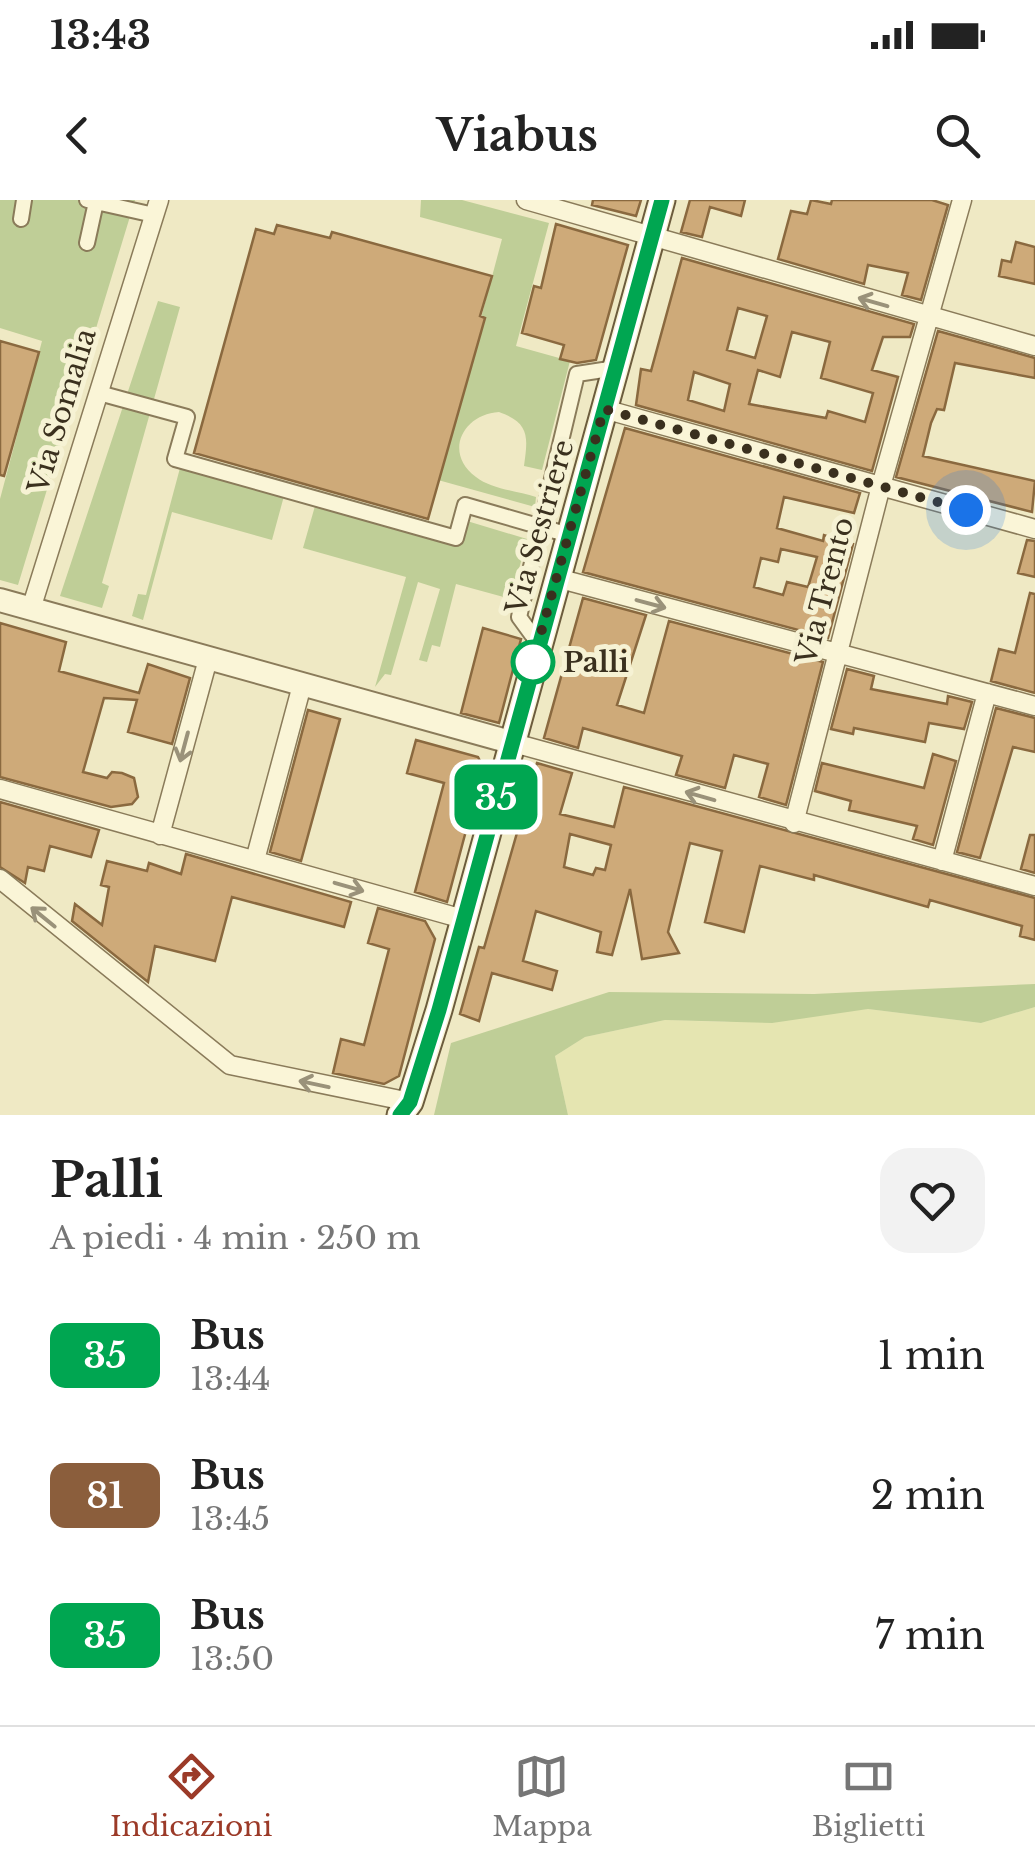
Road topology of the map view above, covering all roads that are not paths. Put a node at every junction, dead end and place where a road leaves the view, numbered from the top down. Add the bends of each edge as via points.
1 (24, 200) edge
2 (526, 200) edge
3 (662, 200) edge
4 (962, 200) edge
5 (91, 201) edge
6 (157, 208) edge
7 (20, 218) dead end
8 (652, 236) junction
9 (86, 244) dead end
10 (930, 318) junction
11 (1035, 346) edge
12 (616, 368) junction
13 (99, 393) junction
14 (604, 409) junction
15 (881, 486) junction
16 (541, 527) junction
17 (1035, 529) edge
18 (568, 536) junction
19 (557, 578) junction
20 (0, 600) edge
21 (32, 609) junction
22 (538, 643) junction
23 (837, 653) junction
24 (208, 659) junction
25 (302, 685) junction
26 (987, 692) junction
27 (1035, 706) edge
28 (510, 742) junction
29 (0, 788) edge
30 (794, 823) junction
31 (160, 835) junction
32 (255, 860) junction
33 (942, 861) junction
34 (0, 879) edge
35 (1035, 886) edge
36 (463, 919) junction
37 (408, 1111) edge

1 - 7 street
2 - 8 street
3 - 8 main road, Via Sestriere
4 - 10 street, Via Trento
5 - 6 street
5 - 9 street
6 - 13 street, Via Somalia
10 -> 8 street
8 - 12 main road, Via Sestriere
10 - 11 street
10 - 15 street, Via Trento
12 - 14 main road, Via Sestriere
12 - 16 street via 577,374
13 - 16 street via 187,417 175,460 456,538 464,505
13 - 21 street, Via Somalia
14 - 15 street
14 - 18 main road, Via Sestriere
15 - 17 street
15 - 23 street, Via Trento
16 - 18 street
16 - 22 street via 519,617
18 - 19 main road, Via Sestriere
19 - 22 main road, Via Sestriere
19 -> 23 street
20 - 21 street
21 - 24 street
22 - 28 main road, Via Sestriere
23 - 26 street
23 - 30 street, Via Trento
24 - 25 street
24 -> 31 street
25 - 28 street
25 - 32 street
26 - 27 street
26 - 33 street
30 -> 28 street
28 - 36 main road, Via Sestriere
29 - 31 street
30 - 33 street
31 - 32 street
32 -> 36 street
33 - 35 street
37 -> 34 street via 230,1065
36 - 37 main road, Via Sestriere

